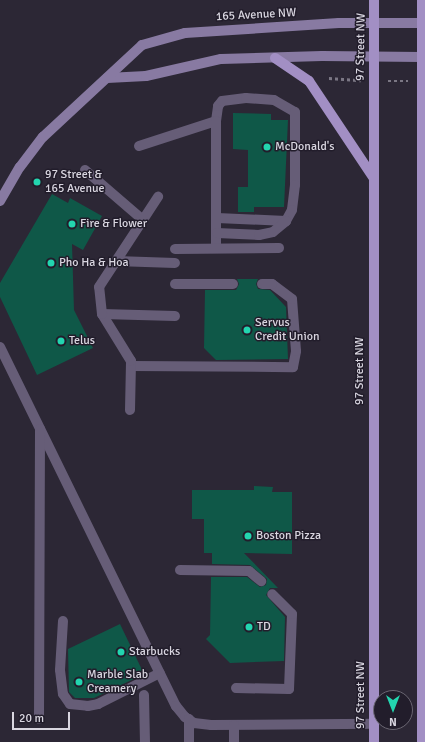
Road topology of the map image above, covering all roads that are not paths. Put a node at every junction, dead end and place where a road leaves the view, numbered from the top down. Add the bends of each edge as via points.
1 (374, 0) edge
2 (422, 0) edge
3 (374, 22) junction
4 (422, 22) junction
5 (374, 56) junction
6 (421, 57) junction
7 (275, 58) junction
8 (106, 78) junction
9 (216, 121) junction
10 (139, 146) dead end
11 (85, 170) dead end
12 (373, 177) junction
13 (158, 197) dead end
14 (0, 201) edge
15 (217, 218) junction
16 (143, 220) junction
17 (286, 221) junction
18 (217, 233) junction
19 (216, 248) junction
20 (279, 248) dead end
21 (175, 249) dead end
22 (116, 261) junction
23 (175, 263) dead end
24 (175, 284) dead end
25 (233, 284) dead end
26 (262, 284) dead end
27 (102, 314) junction
28 (175, 316) dead end
29 (0, 346) edge
30 (131, 366) junction
31 (130, 410) dead end
32 (40, 425) junction
33 (180, 570) dead end
34 (261, 581) dead end
35 (272, 594) dead end
36 (63, 621) dead end
37 (160, 673) junction
38 (236, 688) dead end
39 (374, 690) edge
40 (144, 695) dead end
41 (38, 719) dead end
42 (189, 719) junction
43 (373, 724) edge
44 (234, 725) junction
45 (374, 730) edge
46 (145, 742) edge
47 (189, 742) edge
48 (234, 742) edge
49 (374, 742) edge
50 (422, 742) edge

1 - 3 main road, 97 Street NW
2 - 4 main road
3 - 4 street, 165 Avenue NW
3 - 5 main road, 97 Street NW
3 - 8 street, 165 Avenue NW via 185,32 142,45
4 - 6 main road
5 - 6 street
5 - 7 street
5 - 12 main road, 97 Street NW
6 - 50 main road
7 - 8 street via 221,59 146,76
7 - 12 main road via 296,70 312,85
8 - 14 street, 165 Avenue NW via 43,137 20,167
9 - 10 lane
9 - 15 lane
9 - 17 lane via 218,106 222,101 246,98 274,100 295,112 295,185 292,210
11 - 16 lane
12 - 39 main road, 97 Street NW
13 - 16 lane
15 - 17 lane
15 - 18 lane
16 - 22 lane
17 - 18 lane via 273,232 259,235
18 - 19 lane
19 - 20 lane
19 - 21 lane
22 - 23 lane
22 - 27 lane via 99,287
24 - 25 lane
26 - 30 lane via 272,284 292,299 296,351 293,367
27 - 28 lane
27 - 30 lane via 131,361
29 - 32 lane
30 - 31 lane
32 - 37 lane
32 - 41 lane
33 - 34 lane via 249,571
35 - 38 lane via 292,614 290,689
36 - 37 lane via 60,670 63,694 70,704 98,704
37 - 42 lane via 176,706
40 - 46 lane
42 - 44 lane via 194,723
42 - 47 lane
43 - 44 lane
44 - 48 lane
45 - 49 main road, 97 Street NW

